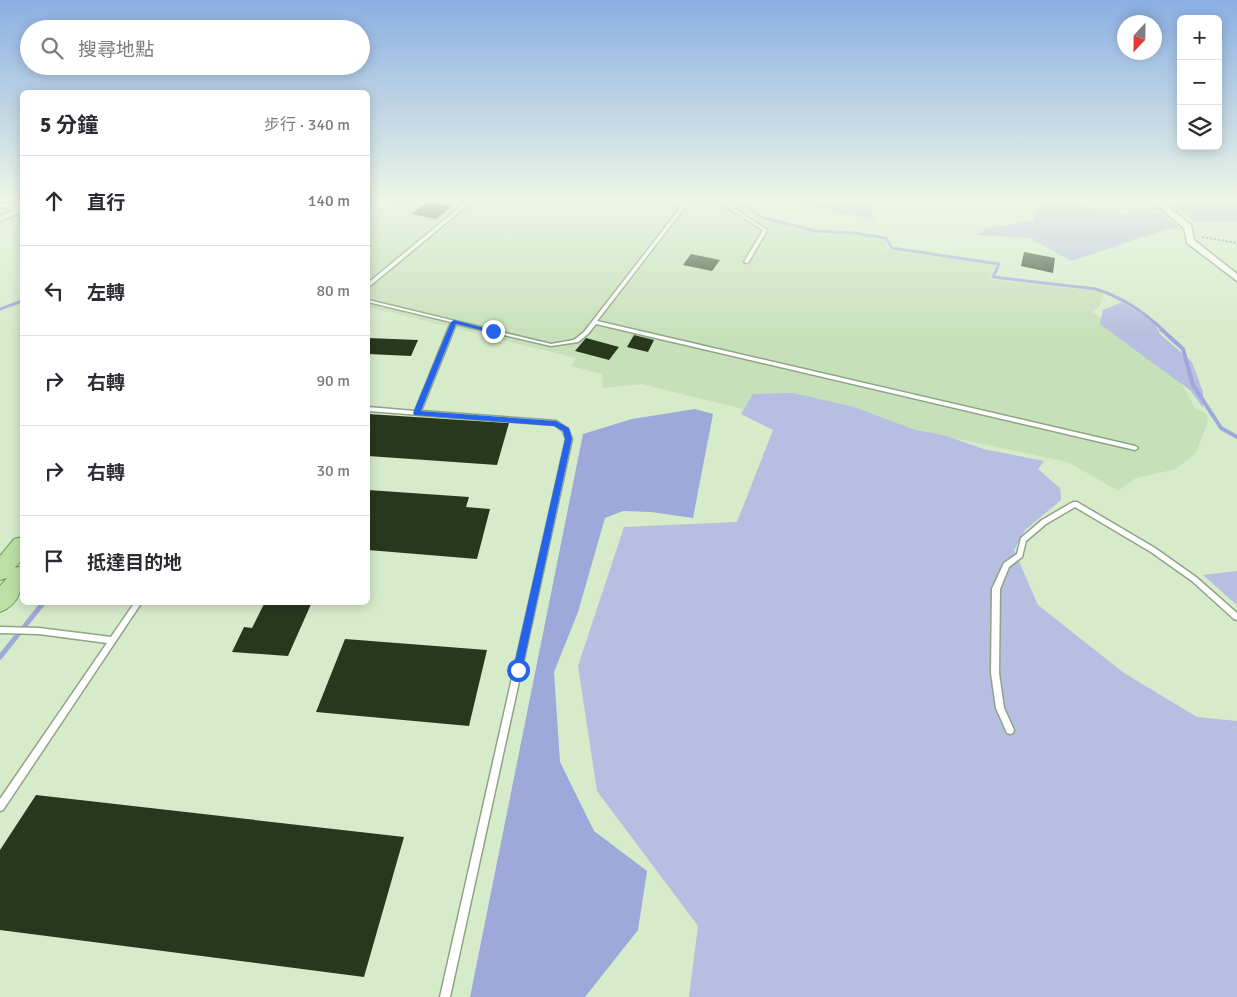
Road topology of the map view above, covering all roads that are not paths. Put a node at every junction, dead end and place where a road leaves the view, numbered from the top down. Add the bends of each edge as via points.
1 (417, 245) edge
2 (654, 245) edge
3 (756, 245) edge
4 (1194, 245) edge
5 (746, 262) dead end
6 (1237, 278) edge
7 (370, 283) edge
8 (370, 301) edge
9 (454, 322) junction
10 (594, 322) junction
11 (370, 409) edge
12 (417, 413) junction
13 (1135, 448) dead end
14 (20, 548) edge
15 (0, 571) edge
16 (20, 578) edge
17 (0, 602) edge
18 (137, 605) edge
19 (1237, 617) edge
20 (0, 630) edge
21 (113, 641) junction
22 (1010, 730) dead end
23 (0, 807) edge
24 (445, 997) edge

1 - 7 lane
2 - 10 lane
3 - 5 lane
4 - 6 street
8 - 9 lane
9 - 10 lane via 551,345 576,341
9 - 12 lane
10 - 13 lane
11 - 12 lane
12 - 24 lane via 556,423 566,430 569,439
14 - 15 main road
16 - 17 main road
18 - 21 lane
19 - 22 lane via 1194,579 1153,550 1075,504 1044,522 1024,540 1020,555 1006,565 996,588 995,673 1000,708
20 - 21 lane
21 - 23 lane

